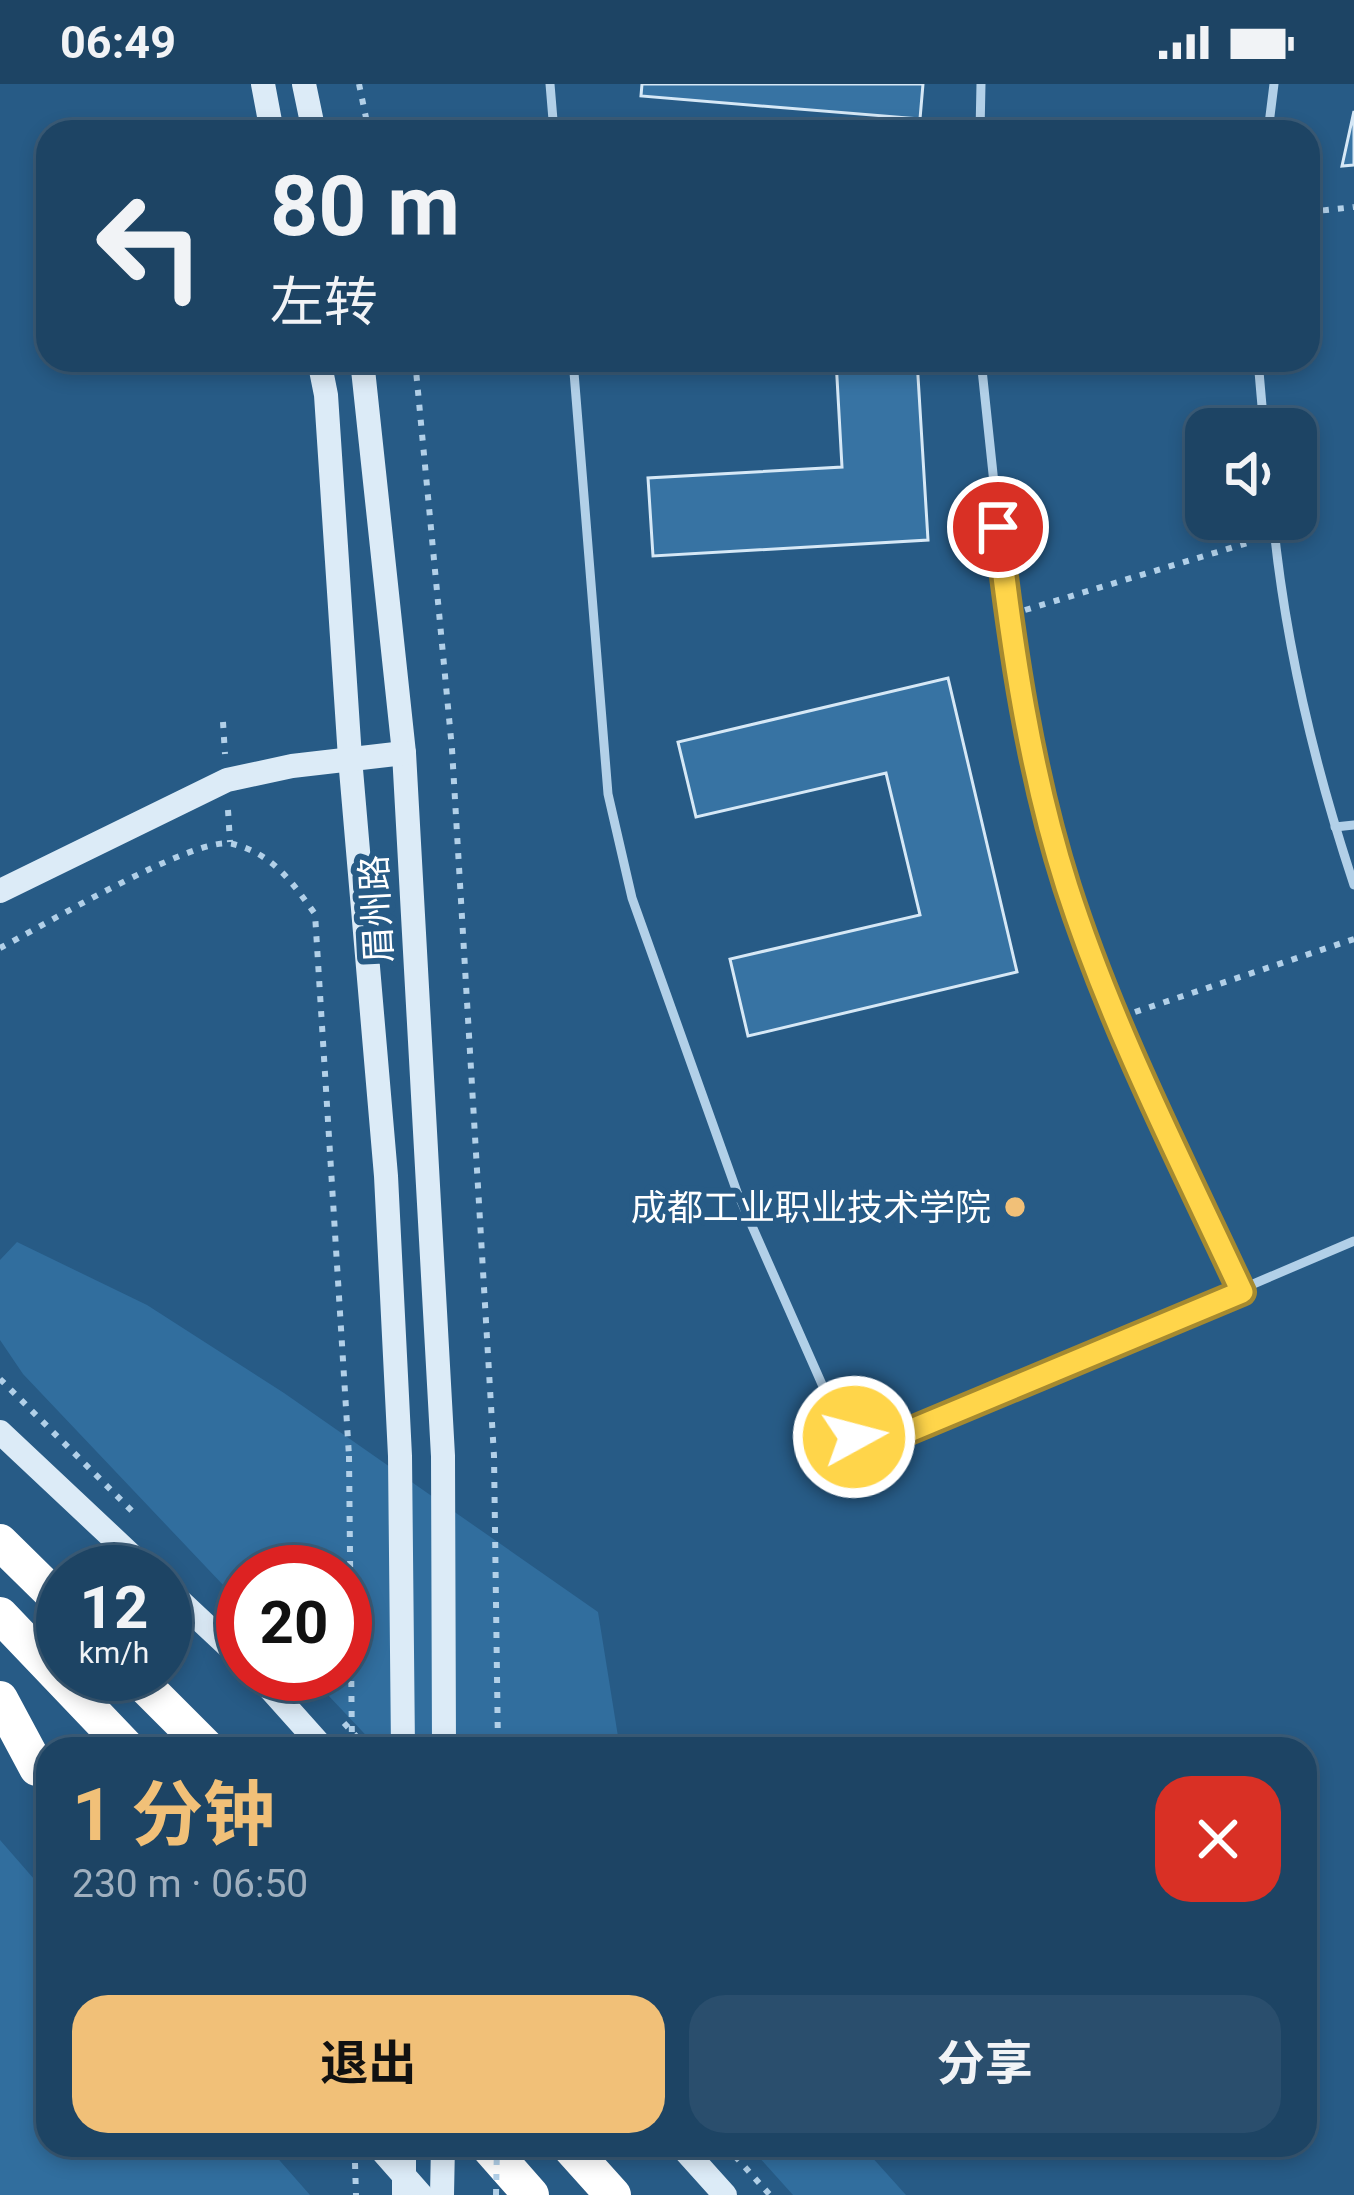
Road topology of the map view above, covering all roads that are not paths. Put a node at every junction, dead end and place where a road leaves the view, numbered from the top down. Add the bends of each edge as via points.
1 (262, 84) edge
2 (304, 84) edge
3 (550, 84) edge
4 (981, 84) edge
5 (1274, 84) edge
6 (270, 120) edge
7 (312, 120) edge
8 (553, 120) edge
9 (980, 120) edge
10 (1270, 120) edge
11 (321, 372) edge
12 (363, 372) edge
13 (574, 372) edge
14 (981, 372) edge
15 (1259, 372) edge
16 (1262, 408) edge
17 (1276, 540) edge
18 (404, 753) junction
19 (350, 758) junction
20 (1354, 825) edge
21 (1334, 827) junction
22 (1354, 885) edge
23 (0, 891) edge
24 (1354, 1240) edge
25 (1242, 1292) junction
26 (0, 1432) edge
27 (0, 1542) edge
28 (120, 1545) edge
29 (36, 1577) edge
30 (192, 1612) edge
31 (0, 1615) edge
32 (216, 1635) edge
33 (0, 1699) edge
34 (160, 1701) edge
35 (281, 1701) edge
36 (0, 1732) edge
37 (117, 1737) edge
38 (196, 1737) edge
39 (313, 1737) edge
40 (403, 1737) edge
41 (444, 1737) edge
42 (36, 1763) edge
43 (36, 1768) edge
44 (388, 2157) edge
45 (404, 2157) edge
46 (442, 2157) edge
47 (498, 2157) edge
48 (579, 2157) edge
49 (691, 2157) edge
50 (404, 2195) edge
51 (421, 2195) edge
52 (442, 2195) edge
53 (531, 2195) edge
54 (613, 2195) edge
55 (725, 2195) edge

1 - 6 main road
2 - 7 main road
3 - 8 lane
4 - 9 lane
5 - 10 lane
11 - 19 main road
12 - 18 main road, 眉州路
13 - 25 lane via 608,794 632,898 737,1192 836,1416 854,1437 881,1442
14 - 25 lane via 1008,616 1066,886 1115,1019
15 - 16 lane
17 - 21 lane
18 - 19 main road
18 - 41 main road, 眉州路 via 443,1456
19 - 23 main road via 227,780
19 - 40 main road via 386,1176
20 - 21 lane
21 - 22 lane
24 - 25 lane
26 - 28 main road
27 - 29 highway
30 - 32 main road
31 - 37 highway
33 - 42 highway
34 - 38 highway
35 - 39 main road
36 - 43 main road
44 - 51 main road
45 - 50 main road, bridge
46 - 52 main road
47 - 53 highway
48 - 54 highway
49 - 55 main road

